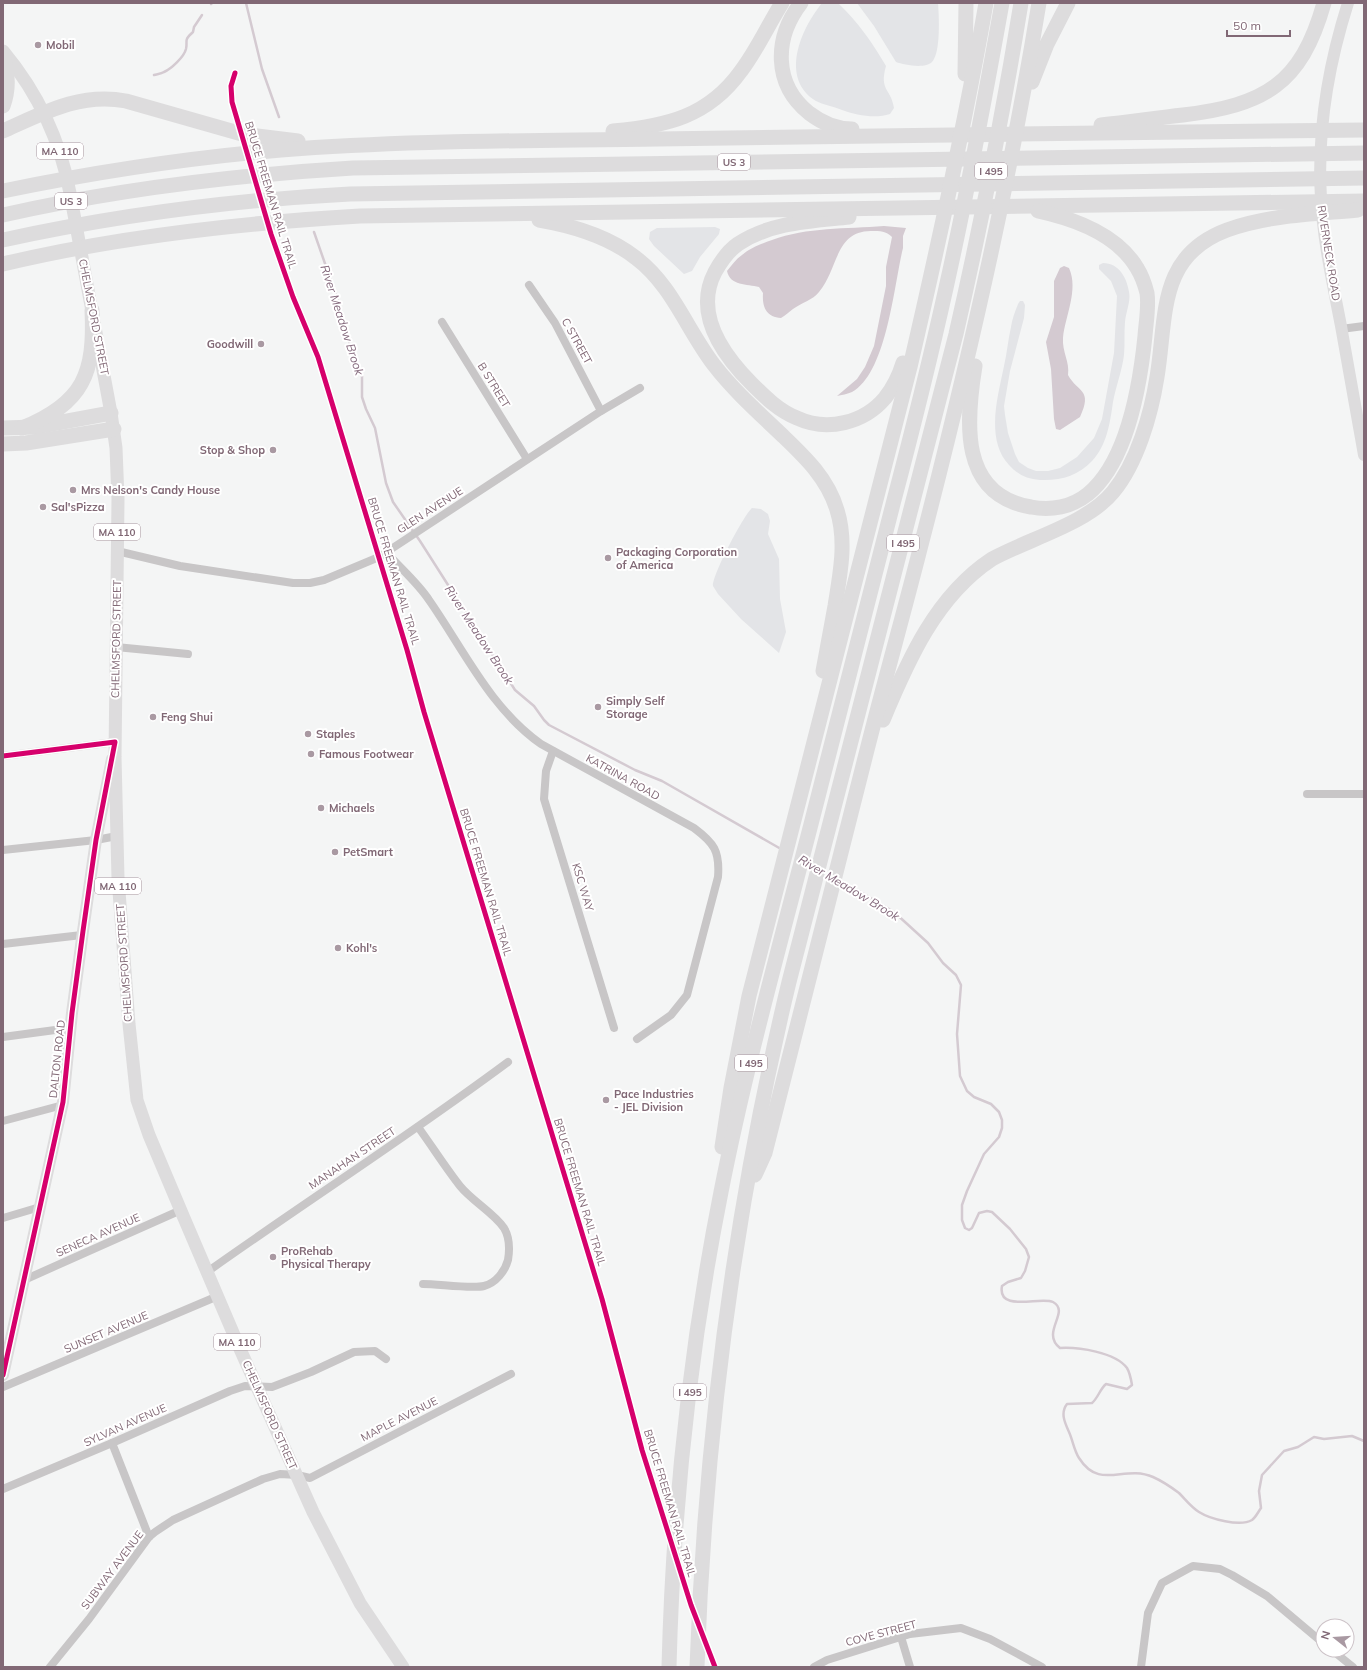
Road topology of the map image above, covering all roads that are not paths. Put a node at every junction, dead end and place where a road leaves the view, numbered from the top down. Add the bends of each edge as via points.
1 (782, 3) edge
2 (801, 3) edge
3 (966, 3) edge
4 (982, 3) edge
5 (986, 3) edge
6 (1002, 3) edge
7 (1021, 3) edge
8 (1038, 3) edge
9 (1068, 3) edge
10 (1324, 3) edge
11 (1348, 3) edge
12 (3, 51) edge
13 (3, 56) edge
14 (975, 59) junction
15 (3, 106) edge
16 (1021, 110) junction
17 (44, 112) junction
18 (964, 113) junction
19 (1364, 130) edge
20 (3, 131) edge
21 (1027, 134) junction
22 (884, 135) junction
23 (511, 142) junction
24 (359, 145) junction
25 (1364, 153) edge
26 (1364, 178) edge
27 (3, 191) edge
28 (1364, 201) edge
29 (1012, 206) junction
30 (935, 207) junction
31 (1364, 209) edge
32 (482, 214) junction
33 (3, 215) edge
34 (996, 231) junction
35 (3, 240) edge
36 (45, 255) junction
37 (3, 264) edge
38 (3, 271) edge
39 (929, 284) junction
40 (529, 285) dead end
41 (92, 310) junction
42 (442, 322) dead end
43 (1364, 326) edge
44 (1342, 329) junction
45 (640, 388) dead end
46 (601, 411) junction
47 (111, 413) junction
48 (3, 428) edge
49 (22, 428) junction
50 (114, 429) junction
51 (3, 444) edge
52 (1364, 455) edge
53 (527, 459) junction
54 (117, 551) junction
55 (386, 552) junction
56 (116, 647) junction
57 (188, 654) dead end
58 (115, 742) junction
59 (867, 749) junction
60 (553, 751) junction
61 (3, 756) edge
62 (803, 785) junction
63 (1308, 794) dead end
64 (1364, 794) edge
65 (117, 836) junction
66 (96, 840) junction
67 (3, 850) edge
68 (82, 935) junction
69 (3, 944) edge
70 (70, 1028) junction
71 (614, 1028) dead end
72 (3, 1037) edge
73 (637, 1039) dead end
74 (508, 1062) dead end
75 (63, 1105) junction
76 (3, 1121) edge
77 (418, 1127) junction
78 (746, 1192) junction
79 (40, 1207) junction
80 (181, 1210) junction
81 (3, 1218) edge
82 (710, 1253) junction
83 (207, 1272) junction
84 (24, 1280) junction
85 (423, 1284) dead end
86 (218, 1296) junction
87 (386, 1360) dead end
88 (511, 1374) dead end
89 (3, 1375) edge
90 (3, 1387) edge
91 (258, 1387) junction
92 (112, 1444) junction
93 (297, 1475) junction
94 (3, 1489) edge
95 (148, 1537) junction
96 (1315, 1636) edge
97 (901, 1637) junction
98 (1342, 1658) edge
99 (50, 1667) edge
100 (403, 1667) edge
101 (669, 1667) edge
102 (697, 1667) edge
103 (814, 1667) edge
104 (910, 1667) edge
105 (1042, 1667) edge
106 (1140, 1667) edge
107 (1353, 1667) edge

1 - 23 highway via 736,79 722,93 693,113 648,128
2 - 22 highway via 787,26 781,50 784,77 794,97 807,111 823,122 842,129 860,129
3 - 18 highway
4 - 14 highway
5 - 14 highway
6 - 82 highway, I 495 via 959,230 917,411 734,1133
7 - 78 highway, I 495 via 979,230 941,393 779,1026
8 - 16 highway
9 - 16 highway via 1047,44
10 - 21 highway via 1311,39 1299,62 1280,83 1253,100 1218,110
11 - 44 street, RIVERNECK ROAD via 1337,42 1325,104 1320,176 1324,237
12 - 17 main road, CHELMSFORD STREET / MA 110 via 23,75
13 - 15 highway via 7,81 7,94
14 - 18 highway
16 - 34 highway
17 - 20 highway
17 - 24 highway via 81,100 116,99 255,136
17 - 41 main road, CHELMSFORD STREET / MA 110 via 58,143 67,174
18 - 39 highway
19 - 21 highway
21 - 22 highway
22 - 23 highway
23 - 24 highway
24 - 27 highway via 223,155 102,172
25 - 33 highway, US 3 via 383,167 231,177 106,194
26 - 35 highway, US 3 via 381,193 231,203 111,219
28 - 29 highway
29 - 30 highway
29 - 34 highway via 1071,220 1102,234 1120,247 1133,262 1147,293 1147,318 1138,385 1129,421 1111,467 1100,483 1087,495 1054,508 1027,507 995,491 974,461 971,450 970,398
30 - 32 highway
30 - 39 highway via 793,224 746,239 730,251 714,274 709,290 708,314 722,349 766,398 798,419 815,424 839,424 871,411 891,390 906,356
31 - 59 highway via 1272,219 1237,226 1207,240 1186,257 1172,279 1167,296 1149,413 1136,449 1118,486 1090,513 992,558 956,588 925,633
32 - 36 highway via 390,215 212,228
32 - 62 highway via 539,220 572,227 609,241 636,257 666,289 714,366 810,463 826,485 840,521 842,561
34 - 59 highway via 975,328
36 - 37 highway
36 - 38 highway
39 - 62 highway
40 - 46 street, C STREET via 555,324
41 - 47 main road, CHELMSFORD STREET / MA 110
41 - 49 highway via 91,352 80,385 69,400 55,412
42 - 53 street, B STREET
43 - 44 street
44 - 52 street, RIVERNECK ROAD
45 - 46 street, GLEN AVENUE
46 - 53 street, GLEN AVENUE
47 - 49 highway
47 - 50 main road, CHELMSFORD STREET / MA 110
48 - 49 highway
50 - 51 highway via 26,443
50 - 54 main road, CHELMSFORD STREET / MA 110 via 118,481
53 - 55 street, GLEN AVENUE
54 - 55 street, GLEN AVENUE via 180,566 304,583 324,580
54 - 56 main road, CHELMSFORD STREET / MA 110
55 - 60 street, KATRINA ROAD via 429,599 480,678 510,718 527,734
56 - 57 street
56 - 58 main road, CHELMSFORD STREET / MA 110
58 - 61 street
58 - 65 main road, CHELMSFORD STREET / MA 110
58 - 66 street, DALTON ROAD
59 - 78 highway via 765,1153
60 - 71 street, KSC WAY via 546,772 544,799
60 - 73 street, KATRINA ROAD via 694,828 712,843 718,853 718,877 687,995 671,1015
62 - 82 highway via 749,996 721,1153
63 - 64 street
65 - 66 street
65 - 80 main road, CHELMSFORD STREET / MA 110 via 118,878 137,1100
66 - 67 street
66 - 68 street, DALTON ROAD
68 - 69 street
68 - 70 street, DALTON ROAD
70 - 72 street
70 - 75 street, DALTON ROAD
74 - 77 street, MANAHAN STREET
75 - 76 street
75 - 79 street, DALTON ROAD
77 - 83 street, MANAHAN STREET
77 - 85 street via 460,1186 503,1227 509,1238 510,1251 502,1274 484,1286
78 - 102 highway, I 495 via 715,1402 704,1523
79 - 81 street
79 - 84 street, DALTON ROAD
80 - 83 main road, CHELMSFORD STREET / MA 110
80 - 84 street, SENECA AVENUE
82 - 101 highway, I 495 via 692,1374 675,1532
83 - 86 main road, CHELMSFORD STREET / MA 110
84 - 89 street, DALTON ROAD
86 - 90 street, SUNSET AVENUE
86 - 91 main road, CHELMSFORD STREET / MA 110
87 - 91 street, SYLVAN AVENUE via 374,1350 354,1352 272,1387
88 - 93 street, MAPLE AVENUE via 310,1478
91 - 92 street, SYLVAN AVENUE via 246,1386 230,1390
91 - 93 main road, CHELMSFORD STREET / MA 110
92 - 94 street, SYLVAN AVENUE
92 - 95 street
93 - 95 street, SUBWAY AVENUE via 280,1474 263,1479 173,1520
93 - 100 main road, CHELMSFORD STREET / MA 110 via 356,1597
95 - 99 street, SUBWAY AVENUE via 89,1619
96 - 106 street via 1266,1596 1232,1575 1220,1569 1193,1566 1162,1583 1148,1613
97 - 103 street, COVE STREET via 827,1660
97 - 104 street
97 - 105 street, COVE STREET via 961,1628 990,1639
98 - 107 street

